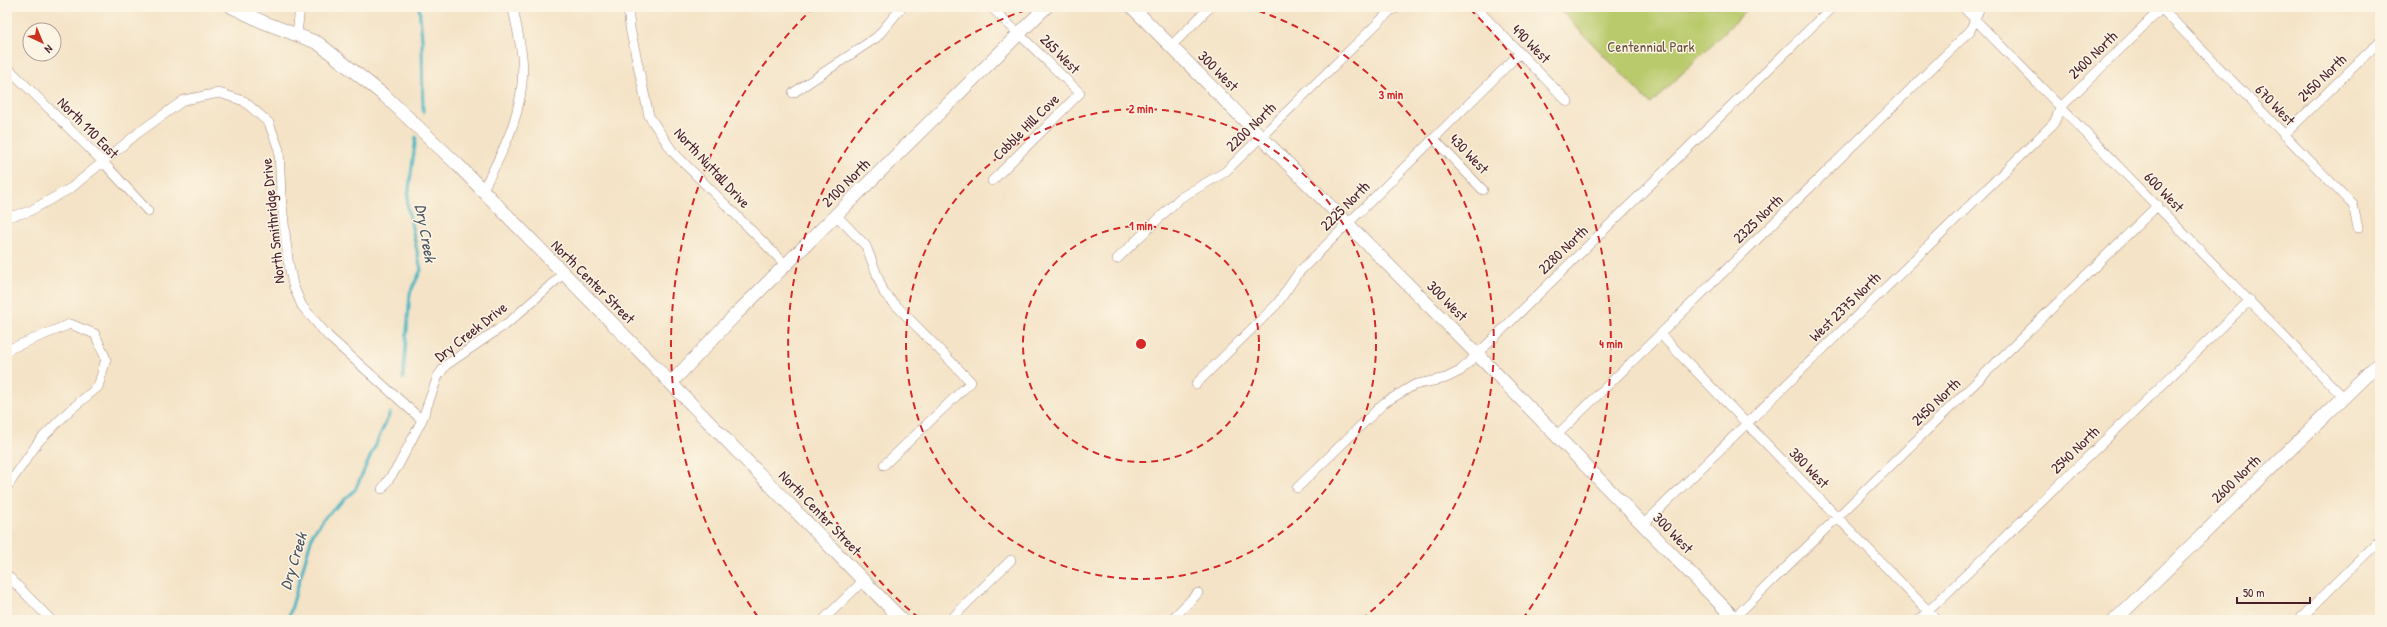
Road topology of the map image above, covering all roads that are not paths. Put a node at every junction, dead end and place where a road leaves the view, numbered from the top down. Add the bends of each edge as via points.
1 (232, 7) edge
2 (300, 7) edge
3 (511, 7) edge
4 (902, 7) edge
5 (990, 7) edge
6 (1046, 7) edge
7 (1132, 7) edge
8 (1210, 7) edge
9 (1399, 7) edge
10 (1475, 7) edge
11 (1832, 7) edge
12 (1963, 7) edge
13 (1980, 7) edge
14 (631, 8) edge
15 (2162, 8) edge
16 (1975, 19) junction
17 (1020, 33) junction
18 (297, 34) junction
19 (2380, 41) edge
20 (1171, 46) junction
21 (1520, 53) junction
22 (7, 67) edge
23 (793, 93) dead end
24 (1080, 93) joint
25 (1568, 102) dead end
26 (2061, 107) junction
27 (2284, 134) junction
28 (1261, 137) junction
29 (1434, 139) junction
30 (103, 162) junction
31 (992, 181) dead end
32 (482, 190) junction
33 (1483, 190) dead end
34 (2158, 205) junction
35 (148, 211) dead end
36 (836, 215) junction
37 (7, 217) edge
38 (1348, 224) junction
39 (2358, 228) dead end
40 (1117, 259) dead end
41 (786, 265) junction
42 (562, 274) junction
43 (2250, 300) junction
44 (1660, 334) junction
45 (7, 350) edge
46 (1477, 354) junction
47 (2380, 362) edge
48 (671, 383) junction
49 (1196, 384) dead end
50 (2343, 397) junction
51 (422, 420) junction
52 (1746, 423) junction
53 (1556, 436) junction
54 (884, 465) dead end
55 (7, 487) edge
56 (1297, 488) dead end
57 (382, 489) dead end
58 (1837, 518) junction
59 (1643, 524) junction
60 (2380, 540) edge
61 (1011, 560) dead end
62 (7, 574) edge
63 (863, 581) junction
64 (1198, 593) dead end
65 (1929, 611) junction
66 (1735, 619) edge
67 (51, 620) edge
68 (824, 620) edge
69 (902, 620) edge
70 (950, 620) edge
71 (1171, 620) edge
72 (1919, 620) edge
73 (1937, 620) edge
74 (2115, 620) edge
75 (2299, 620) edge

1 - 18 street, North Center Street
2 - 18 street
3 - 32 street via 522,58 520,91 512,129 503,154
4 - 23 street via 877,37
5 - 17 street, 265 West
6 - 17 street, 2100 North
7 - 20 street, 300 West
8 - 20 street
9 - 28 street, 2200 North via 1390,11
10 - 21 street, 490 West
11 - 46 street, 2280 North
12 - 16 street, 600 West
13 - 16 street, 2325 North
14 - 41 street, North Nuttall Drive via 630,28 649,116 673,152
15 - 26 street, 2400 North
15 - 27 street, 670 West
16 - 26 street, 600 West
16 - 44 street, 2325 North via 1970,31
17 - 24 street, 265 West
17 - 36 street, 2100 North
18 - 32 street, North Center Street via 318,43 367,81 407,116
19 - 27 street, 2450 North
20 - 28 street, 300 West
21 - 25 street, 490 West
21 - 29 street, 2225 North
22 - 30 street, North 110 East
24 - 31 street, Cobble Hill Cove
26 - 34 street, 600 West
26 - 52 street, West 2375 North via 2054,123
27 - 39 street, 670 West via 2352,205
28 - 38 street, 300 West
28 - 40 street, 2200 North via 1224,172 1180,198
29 - 33 street, 430 West
29 - 38 street, 2225 North
30 - 35 street, North 110 East
30 - 37 street via 71,188 28,212
30 - 51 street, North Smithridge Drive via 184,100 219,93 244,102 269,123 279,150 281,195 292,285 302,306 328,336
32 - 42 street, North Center Street
34 - 43 street, 600 West
34 - 58 street, 2450 North
36 - 41 street, 2100 North
36 - 54 street via 866,246 884,293 971,382
38 - 46 street, 300 West
38 - 49 street, 2225 North via 1298,272 1277,304
41 - 48 street, 2100 North
42 - 48 street, North Center Street
42 - 51 street, Dry Creek Drive via 508,322 446,365 438,376
43 - 50 street, 600 West
43 - 65 street, 2540 North
44 - 52 street, 380 West
44 - 53 street, 2325 North
45 - 55 street via 70,324 95,334 106,359 98,387 39,441
46 - 53 street, 300 West
46 - 56 street, 2280 North via 1460,370 1446,378 1414,385 1384,403
47 - 50 street, 2600 North
48 - 63 street, North Center Street
50 - 74 street, 2600 North
51 - 57 street, Dry Creek Drive
52 - 58 street, 380 West
52 - 59 street, West 2375 North
53 - 59 street, 300 West
58 - 65 street, 380 West
58 - 66 street, 2450 North
59 - 66 street, 300 West
60 - 75 street
61 - 70 street
62 - 67 street
63 - 68 street
63 - 69 street, North Center Street
64 - 71 street
65 - 72 street, 2540 North
65 - 73 street, 380 West

